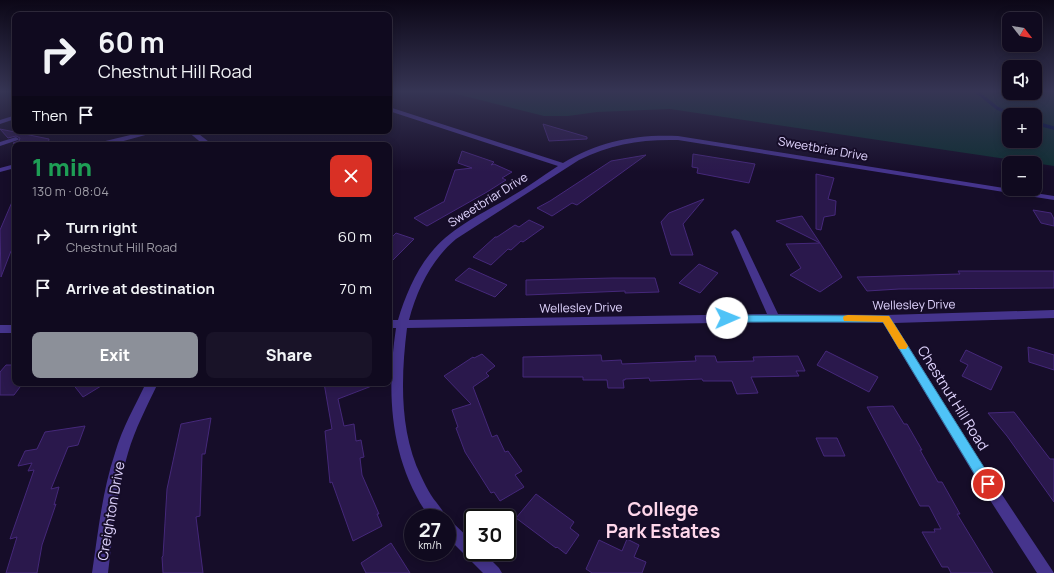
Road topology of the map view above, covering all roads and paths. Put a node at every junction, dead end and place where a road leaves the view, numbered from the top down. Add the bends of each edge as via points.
1 (11, 119) edge
2 (419, 119) edge
3 (0, 122) edge
4 (144, 134) edge
5 (195, 134) edge
6 (16, 139) dead end
7 (112, 142) edge
8 (205, 142) edge
9 (0, 144) edge
10 (563, 165) junction
11 (12, 167) edge
12 (0, 170) edge
13 (1054, 198) edge
14 (735, 232) dead end
15 (1054, 314) edge
16 (774, 318) junction
17 (886, 319) junction
18 (395, 324) edge
19 (0, 329) edge
20 (12, 329) edge
21 (150, 386) edge
22 (432, 509) edge
23 (456, 536) edge
24 (100, 573) edge
25 (494, 573) edge
26 (1046, 573) edge

1 - 3 lane
2 - 10 street
4 - 7 street
5 - 8 street
6 - 9 lane
10 - 13 street, Sweetbriar Drive via 609,143 662,137 698,140
10 - 18 street, Sweetbriar Drive via 448,240 428,263
11 - 12 street
14 - 16 street
15 - 17 street, Wellesley Drive
16 - 17 street, Wellesley Drive
16 - 18 street, Wellesley Drive
17 - 26 street, Chestnut Hill Road
18 - 22 street, Sweetbriar Drive via 397,392 406,456 418,489
19 - 20 street
21 - 24 street, Creighton Drive via 121,453 110,501
23 - 25 street

